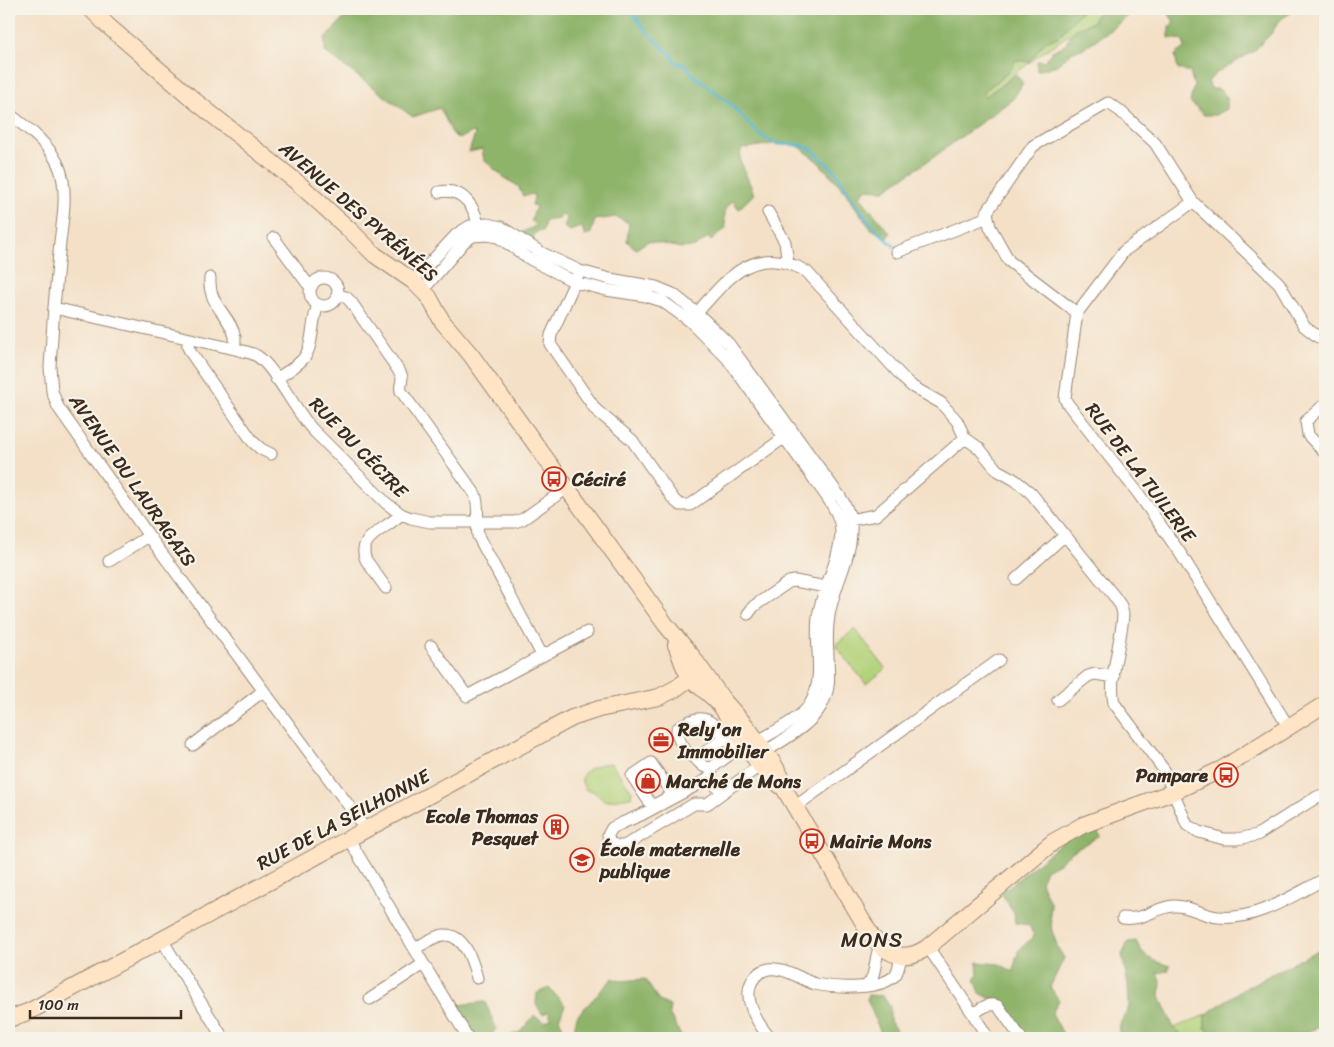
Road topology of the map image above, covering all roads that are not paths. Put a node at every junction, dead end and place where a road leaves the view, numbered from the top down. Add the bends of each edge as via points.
1 (91, 9) edge
2 (9, 114) edge
3 (439, 192) dead end
4 (1193, 202) junction
5 (768, 212) dead end
6 (988, 217) junction
7 (479, 230) junction
8 (274, 238) dead end
9 (898, 252) dead end
10 (788, 263) junction
11 (578, 276) junction
12 (210, 278) dead end
13 (418, 285) junction
14 (312, 286) junction
15 (337, 295) junction
16 (318, 305) junction
17 (54, 308) junction
18 (1077, 313) junction
19 (694, 317) junction
20 (1318, 337) dead end
21 (188, 339) junction
22 (235, 349) junction
23 (276, 378) junction
24 (1325, 404) edge
25 (788, 435) junction
26 (965, 438) junction
27 (1325, 453) edge
28 (271, 454) dead end
29 (567, 488) junction
30 (401, 514) junction
31 (846, 521) junction
32 (476, 522) junction
33 (149, 536) junction
34 (1064, 536) junction
35 (109, 562) dead end
36 (1016, 579) dead end
37 (830, 587) junction
38 (386, 588) dead end
39 (748, 614) dead end
40 (587, 632) dead end
41 (431, 646) dead end
42 (542, 655) junction
43 (999, 660) dead end
44 (696, 673) junction
45 (1114, 677) junction
46 (263, 691) junction
47 (1058, 700) dead end
48 (1325, 704) edge
49 (1288, 726) junction
50 (726, 739) junction
51 (193, 745) dead end
52 (753, 751) junction
53 (696, 759) junction
54 (711, 772) junction
55 (727, 788) junction
56 (1173, 792) junction
57 (1325, 794) edge
58 (796, 806) junction
59 (365, 829) junction
60 (348, 838) junction
61 (1325, 879) edge
62 (1123, 918) dead end
63 (162, 940) junction
64 (880, 946) junction
65 (928, 947) junction
66 (415, 949) junction
67 (901, 955) junction
68 (423, 964) junction
69 (477, 978) dead end
70 (866, 986) junction
71 (370, 999) dead end
72 (973, 1014) junction
73 (9, 1019) edge
74 (223, 1038) edge
75 (468, 1038) edge
76 (770, 1038) edge
77 (988, 1038) edge
78 (1021, 1038) edge

1 - 13 street, AVENUE DES PYRÉNÉES via 180,88 298,183 375,255
2 - 17 street, AVENUE DU LAURAGAIS via 44,145 60,168 63,180
3 - 7 street via 456,192 472,206
4 - 6 street via 1155,143 1108,103 1033,146 987,212
4 - 18 street, RUE DE LA TUILERIE via 1124,251
4 - 20 street via 1279,283 1304,326
5 - 10 street via 784,242
6 - 9 street
6 - 18 street via 990,227 1009,261
7 - 11 street via 487,224 501,227
7 - 13 street via 470,226 457,234
8 - 14 street
10 - 19 street via 764,261 745,267 728,279
10 - 26 street via 807,272 913,387 941,403 957,421
11 - 19 street via 656,287 673,294
11 - 25 street via 551,335 550,344 596,410 632,440 680,505 690,505
12 - 22 street via 211,293 232,328
13 - 29 street, AVENUE DES PYRÉNÉES
14 - 15 street via 320,279 330,280 335,284
14 - 16 street via 311,297
15 - 16 street via 331,304
15 - 32 street via 351,302 401,374 401,391 475,494 478,507
16 - 23 street via 305,357
17 - 21 street, RUE DU CÉCIRE
17 - 33 street, AVENUE DU LAURAGAIS via 50,382 55,400 63,416
18 - 49 street, RUE DE LA TUILERIE via 1065,392 1067,403 1138,493 1180,553
19 - 25 street via 729,344
21 - 22 street, RUE DU CÉCIRE
21 - 28 street via 191,353 253,442
22 - 23 street, RUE DU CÉCIRE via 257,356
23 - 30 street, RUE DU CÉCIRE via 312,429
24 - 27 street via 1306,421 1308,435
25 - 31 street via 841,498
26 - 31 street via 883,510 872,517
26 - 34 street via 979,448 998,470 1031,492
29 - 32 street, RUE DU CÉCIRE via 519,521
29 - 44 street, AVENUE DES PYRÉNÉES via 666,625
30 - 32 street, RUE DU CÉCIRE via 430,522
30 - 38 street via 370,538 364,548 366,560
31 - 37 street via 849,550
32 - 42 street via 478,536
33 - 35 street
33 - 46 street, AVENUE DU LAURAGAIS
34 - 36 street
34 - 45 street via 1121,606 1123,622
37 - 39 street via 789,582 754,606
37 - 52 street via 828,657 824,674 830,683 825,699 818,711
40 - 42 street
41 - 42 street via 468,696
43 - 58 street
44 - 52 street, AVENUE DES PYRÉNÉES
44 - 59 street, RUE DE LA SEILHONNE via 659,697 572,718
45 - 47 street via 1088,676
45 - 56 street via 1114,703 1164,770
46 - 51 street
46 - 59 street, AVENUE DU LAURAGAIS
48 - 49 street
49 - 56 street via 1222,769
50 - 52 street
50 - 53 street
50 - 53 street via 710,721 699,719 683,724 676,729 677,736 690,756
52 - 54 street
52 - 55 street
52 - 58 street, AVENUE DES PYRÉNÉES via 777,768 785,790
53 - 54 street
54 - 55 street via 717,787
54 - 55 street via 641,815 612,828 609,842 624,846 694,804 707,804
56 - 57 street via 1190,828 1216,838 1237,839 1257,835
56 - 65 street via 1083,825 1053,842
58 - 64 street, AVENUE DES PYRÉNÉES
59 - 60 street, RUE DE LA SEILHONNE
60 - 63 street, RUE DE LA SEILHONNE
60 - 66 street
61 - 62 street via 1266,908 1234,917 1215,917 1176,906 1136,919
63 - 73 street, RUE DE LA SEILHONNE via 30,1011
63 - 74 street
64 - 67 street via 892,954
64 - 70 street via 874,960 873,977
65 - 67 street via 918,954
65 - 72 street
66 - 68 street
66 - 69 street via 443,935 451,936 469,954
67 - 70 street via 892,977 880,984
68 - 71 street
68 - 75 street
70 - 76 street via 815,984 774,968 760,973 750,985 748,995 755,1015
72 - 77 street
72 - 78 street via 987,1005 998,1006

